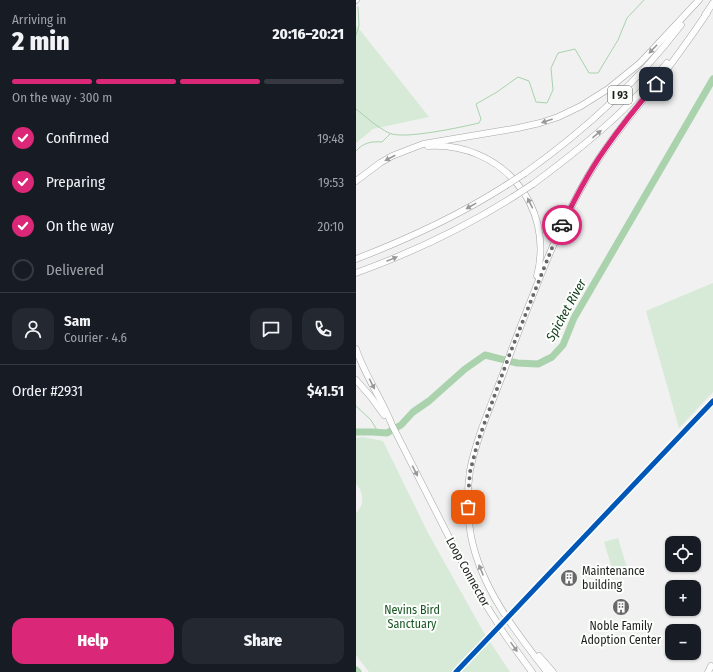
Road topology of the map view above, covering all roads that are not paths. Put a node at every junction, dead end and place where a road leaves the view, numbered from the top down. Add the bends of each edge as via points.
1 (699, 0) edge
2 (713, 3) edge
3 (707, 13) junction
4 (410, 149) junction
5 (372, 169) junction
6 (356, 181) edge
7 (356, 186) edge
8 (356, 258) edge
9 (356, 273) edge
10 (533, 295) junction
11 (356, 349) edge
12 (356, 380) edge
13 (392, 425) junction
14 (509, 620) junction
15 (711, 666) dead end
16 (531, 672) edge
17 (547, 672) edge
18 (553, 672) edge
19 (708, 672) edge

1 -> 4 highway via 640,63 608,89 581,106 540,123 428,143
1 -> 8 highway, I 93, bridge via 657,56 622,93 583,129 525,173 463,211 388,247
2 - 3 highway, I 93
9 -> 3 highway, I 93, bridge via 395,258 473,221 533,184 591,139 632,101
3 - 10 highway via 604,150 589,174 560,230
4 -> 5 highway via 392,156
10 -> 4 highway via 540,262 540,233 532,206 518,183 495,163 470,151 439,146
5 - 6 highway
5 - 7 highway
14 -> 10 highway, Loop Connector via 486,581 477,559 469,522 468,496 474,451
11 -> 13 highway
12 - 13 highway
13 -> 16 highway, Loop Connector via 467,572
14 - 17 highway, Loop Connector
14 - 18 highway
15 - 19 highway

